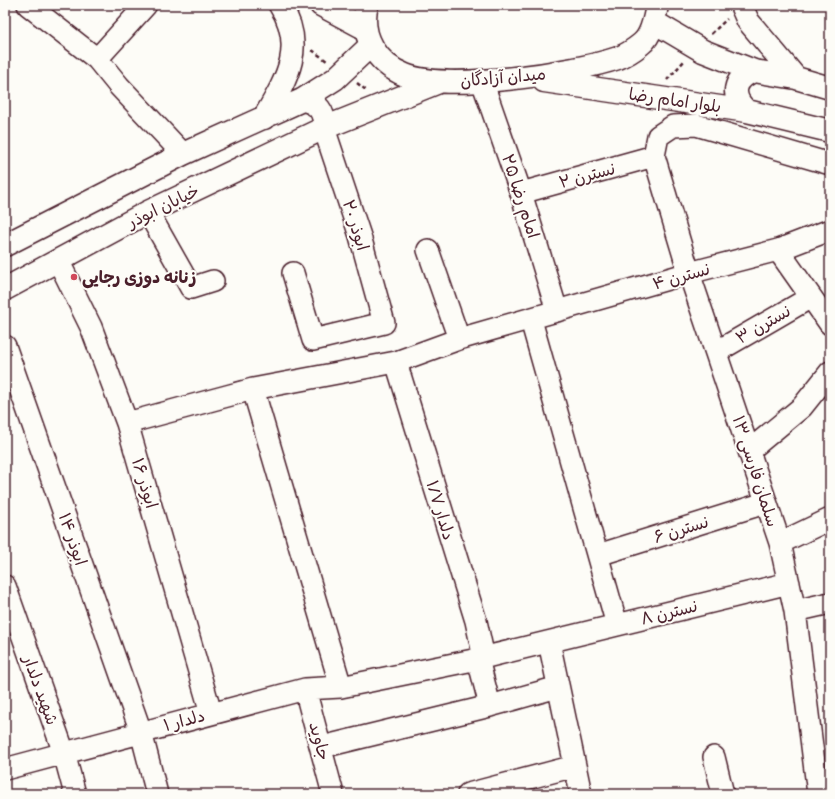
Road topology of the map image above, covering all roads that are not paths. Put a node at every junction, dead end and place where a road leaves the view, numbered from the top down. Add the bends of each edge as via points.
1 (28, 5) edge
2 (146, 5) edge
3 (280, 5) edge
4 (321, 5) edge
5 (367, 5) edge
6 (741, 5) edge
7 (656, 14) edge
8 (368, 37) junction
9 (98, 59) junction
10 (754, 71) junction
11 (520, 77) junction
12 (796, 78) junction
13 (482, 81) junction
14 (438, 82) junction
15 (830, 88) edge
16 (302, 100) junction
17 (747, 111) junction
18 (264, 118) junction
19 (324, 128) junction
20 (830, 131) edge
21 (183, 154) junction
22 (654, 156) junction
23 (830, 164) edge
24 (521, 193) junction
25 (148, 212) junction
26 (830, 230) edge
27 (5, 245) edge
28 (428, 250) dead end
29 (778, 250) junction
30 (58, 260) junction
31 (688, 272) junction
32 (293, 273) dead end
33 (213, 281) dead end
34 (5, 289) edge
35 (811, 297) junction
36 (557, 311) junction
37 (531, 320) junction
38 (830, 324) edge
39 (459, 339) junction
40 (5, 346) edge
41 (716, 352) junction
42 (396, 362) junction
43 (830, 372) edge
44 (253, 389) junction
45 (127, 424) junction
46 (750, 450) junction
47 (765, 503) junction
48 (830, 519) edge
49 (780, 543) junction
50 (598, 555) junction
51 (789, 583) junction
52 (5, 586) edge
53 (830, 604) edge
54 (795, 612) junction
55 (10, 618) edge
56 (616, 625) junction
57 (549, 642) junction
58 (481, 658) junction
59 (341, 687) junction
60 (558, 687) junction
61 (305, 689) junction
62 (490, 706) junction
63 (211, 713) junction
64 (141, 732) junction
65 (322, 747) junction
66 (64, 753) junction
67 (714, 757) dead end
68 (575, 766) junction
69 (5, 769) edge
70 (75, 794) edge
71 (157, 794) edge
72 (333, 794) edge
73 (468, 794) edge
74 (581, 794) edge
75 (723, 794) edge
76 (818, 794) edge

1 - 9 street
2 - 9 street
3 - 18 main road via 289,18 294,51 285,83
4 - 8 main road
5 - 8 main road via 364,14
6 - 12 main road via 748,21
7 - 10 main road via 703,52
7 - 11 main road, میدان آزادگان via 643,43 620,57 592,66
8 - 14 main road, میدان آزادگان via 385,66 406,76
8 - 16 main road via 335,79
9 - 21 street via 119,86
10 - 12 main road
10 - 17 main road via 744,75 736,88 735,94 739,104
11 - 13 main road, میدان آزادگان
11 - 17 main road, بلوار امام رضا
12 - 15 main road
13 - 14 main road, میدان آزادگان
13 - 24 street, امام رضا ۲۵
14 - 19 main road, خیابان ابوذر
16 - 18 main road
16 - 19 main road via 310,101 320,108 325,120
17 - 20 main road, بلوار امام رضا
18 - 21 main road
19 - 25 main road, خیابان ابوذر
19 - 32 street, ابوذر ۲۰ via 360,236 384,323 313,340
21 - 27 main road
22 - 23 street via 658,136 673,126 696,125
22 - 24 street, نسترن ۲
22 - 31 street, ۱۳ سلمان فارسی
24 - 36 street, امام رضا ۲۵
25 - 30 main road, خیابان ابوذر
25 - 33 street via 191,288
26 - 29 street, نسترن ۴
28 - 39 street
29 - 31 street, نسترن ۴
29 - 35 street
30 - 34 main road, خیابان ابوذر
30 - 45 street, ابوذر ۱۶ via 91,327
31 - 36 street, نسترن ۴
31 - 41 street, ۱۳ سلمان فارسی
35 - 38 street
35 - 41 street, ۳ نسترن
36 - 37 street, نسترن ۴
37 - 39 street, نسترن ۴
37 - 50 street
39 - 42 street, نسترن ۴
40 - 64 street, ابوذر ۱۴
41 - 46 street, ۱۳ سلمان فارسی
42 - 44 street, نسترن ۴
42 - 58 street, دلدار ۱/۷ via 476,621
43 - 46 street via 802,407
44 - 45 street, نسترن ۴
44 - 59 street
45 - 63 street, ابوذر ۱۶
46 - 47 street, ۱۳ سلمان فارسی
47 - 49 street, ۱۳ سلمان فارسی
47 - 50 street, نسترن ۶
48 - 49 street
49 - 51 street, ۱۳ سلمان فارسی
50 - 56 street
51 - 54 street, ۱۳ سلمان فارسی
51 - 56 street, نسترن ۸
52 - 55 street, شهید دلدار
53 - 54 street
54 - 76 street, ۱۳ سلمان فارسی
55 - 66 street, شهید دلدار
56 - 57 street, نسترن ۸
57 - 58 street, نسترن ۸
57 - 60 street
58 - 59 street, دلدار ۱
58 - 62 street, دلدار ۱/۷
59 - 61 street, دلدار ۱
60 - 62 street
60 - 68 street
61 - 63 street, دلدار ۱
61 - 65 street, جاوید
62 - 65 street
63 - 64 street, دلدار ۱
64 - 66 street, دلدار ۱
64 - 71 street, ابوذر ۱۴
65 - 72 street, جاوید
66 - 69 street, دلدار ۱
66 - 70 street, شهید دلدار
67 - 75 street
68 - 73 street
68 - 74 street

